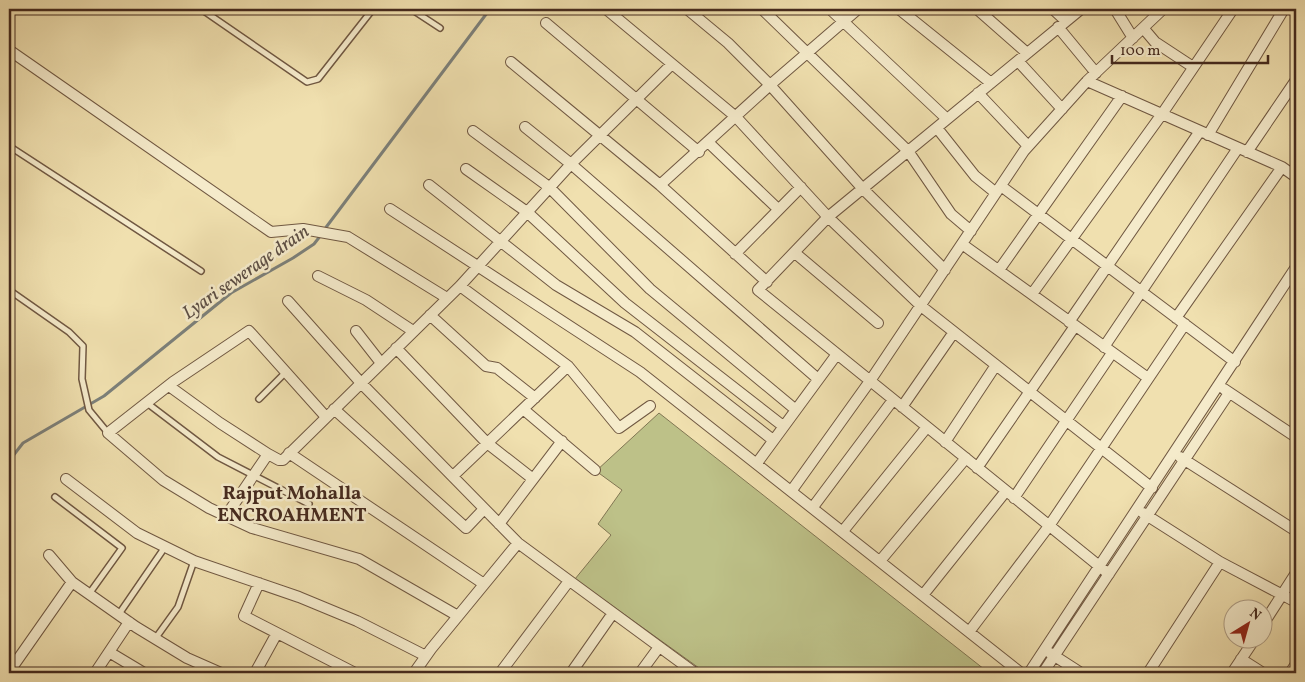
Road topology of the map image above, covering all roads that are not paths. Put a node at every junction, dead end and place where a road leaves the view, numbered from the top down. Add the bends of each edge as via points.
1 (201, 9) edge
2 (373, 9) edge
3 (411, 9) edge
4 (606, 9) edge
5 (687, 9) edge
6 (762, 9) edge
7 (830, 9) edge
8 (858, 9) edge
9 (899, 9) edge
10 (977, 9) edge
11 (1053, 9) edge
12 (1081, 9) edge
13 (1115, 9) edge
14 (1163, 9) edge
15 (1233, 9) edge
16 (1284, 9) edge
17 (843, 21) junction
18 (546, 23) dead end
19 (1062, 24) junction
20 (440, 28) dead end
21 (1144, 29) junction
22 (1133, 38) junction
23 (9, 50) edge
24 (808, 52) junction
25 (1027, 53) junction
26 (1018, 61) junction
27 (511, 62) dead end
28 (672, 64) junction
29 (1193, 67) junction
30 (1096, 73) junction
31 (1296, 80) edge
32 (1087, 81) junction
33 (990, 83) junction
34 (770, 85) junction
35 (978, 94) junction
36 (1122, 96) junction
37 (636, 100) junction
38 (1062, 109) junction
39 (1162, 114) junction
40 (736, 117) junction
41 (947, 119) junction
42 (525, 127) dead end
43 (937, 128) junction
44 (473, 131) dead end
45 (1204, 133) junction
46 (599, 136) junction
47 (709, 143) junction
48 (9, 146) edge
49 (1028, 146) junction
50 (1242, 150) junction
51 (908, 151) junction
52 (699, 152) junction
53 (570, 164) junction
54 (1282, 167) junction
55 (466, 169) dead end
56 (1296, 177) edge
57 (428, 185) dead end
58 (660, 186) junction
59 (549, 187) junction
60 (801, 187) junction
61 (863, 189) junction
62 (998, 189) junction
63 (390, 209) dead end
64 (778, 209) junction
65 (527, 212) junction
66 (1038, 214) junction
67 (828, 217) junction
68 (971, 231) junction
69 (1072, 240) junction
70 (500, 241) junction
71 (962, 244) junction
72 (795, 253) junction
73 (735, 254) junction
74 (478, 265) junction
75 (1107, 266) junction
76 (1296, 267) edge
77 (945, 270) junction
78 (999, 270) junction
79 (200, 271) dead end
80 (318, 276) dead end
81 (766, 282) junction
82 (460, 286) junction
83 (9, 290) edge
84 (1141, 291) junction
85 (1032, 294) junction
86 (448, 298) junction
87 (288, 301) dead end
88 (921, 306) junction
89 (430, 315) junction
90 (1176, 318) junction
91 (878, 323) dead end
92 (1072, 324) junction
93 (1185, 324) junction
94 (413, 331) junction
95 (356, 332) dead end
96 (954, 332) junction
97 (396, 348) junction
98 (1108, 350) junction
99 (837, 354) junction
100 (1235, 362) junction
101 (381, 363) junction
102 (996, 365) junction
103 (568, 366) junction
104 (286, 372) junction
105 (1148, 378) junction
106 (818, 379) junction
107 (870, 381) junction
108 (361, 383) junction
109 (169, 386) junction
110 (1219, 386) junction
111 (1030, 392) junction
112 (1229, 393) junction
113 (535, 398) junction
114 (259, 399) dead end
115 (893, 400) junction
116 (147, 403) junction
117 (650, 406) dead end
118 (902, 407) junction
119 (334, 409) junction
120 (524, 409) junction
121 (796, 410) junction
122 (326, 417) junction
123 (1066, 420) junction
124 (783, 426) junction
125 (927, 427) junction
126 (108, 434) junction
127 (1296, 435) edge
128 (773, 440) junction
129 (562, 442) junction
130 (945, 442) junction
131 (487, 443) junction
132 (1101, 447) junction
133 (289, 453) junction
134 (268, 454) junction
135 (1175, 454) junction
136 (966, 458) junction
137 (1186, 460) junction
138 (757, 463) junction
139 (977, 468) junction
140 (595, 470) dead end
141 (253, 476) junction
142 (453, 476) junction
143 (66, 479) dead end
144 (533, 479) junction
145 (1152, 488) junction
146 (792, 490) junction
147 (1010, 494) junction
148 (55, 497) dead end
149 (309, 504) dead end
150 (813, 507) junction
151 (484, 509) junction
152 (1138, 510) junction
153 (226, 516) junction
154 (1148, 516) junction
155 (499, 524) junction
156 (1049, 526) junction
157 (843, 531) junction
158 (1296, 531) edge
159 (518, 544) junction
160 (165, 547) junction
161 (49, 555) dead end
162 (194, 560) junction
163 (880, 561) junction
164 (1220, 562) junction
165 (1100, 567) junction
166 (1296, 573) edge
167 (1109, 574) junction
168 (569, 581) junction
169 (72, 582) junction
170 (259, 583) junction
171 (484, 584) junction
172 (89, 594) junction
173 (1284, 594) junction
174 (923, 595) junction
175 (1296, 602) edge
176 (1272, 611) edge
177 (613, 613) junction
178 (118, 615) junction
179 (458, 616) junction
180 (130, 622) junction
181 (969, 632) junction
182 (277, 633) junction
183 (155, 638) junction
184 (659, 647) junction
185 (1045, 650) junction
186 (1247, 650) edge
187 (110, 652) junction
188 (426, 656) junction
189 (1055, 656) junction
190 (1241, 659) junction
191 (1296, 664) edge
192 (9, 672) edge
193 (95, 673) edge
194 (144, 673) edge
195 (221, 673) edge
196 (255, 673) edge
197 (355, 673) edge
198 (414, 673) edge
199 (500, 673) edge
200 (571, 673) edge
201 (640, 673) edge
202 (695, 673) edge
203 (1021, 673) edge
204 (1029, 673) edge
205 (1043, 673) edge
206 (1082, 673) edge
207 (1148, 673) edge
208 (1232, 673) edge
209 (1263, 673) edge
210 (1290, 673) edge

1 - 2 lane via 306,82 318,79
3 - 20 lane
4 - 28 street
5 - 34 street
6 - 24 street
7 - 17 street
8 - 17 street
9 - 33 street
10 - 25 street
11 - 19 street
12 - 19 street
13 - 22 street
14 - 21 street
15 - 29 street
16 - 45 street
17 - 24 street
17 - 41 street
18 - 37 street
19 - 25 street
19 - 30 street
21 - 22 street
21 - 29 street via 1156,42
22 - 30 street
23 - 86 street via 270,232 303,229 348,238
24 - 34 street
24 - 51 street
25 - 26 street
26 - 33 street
26 - 38 street
27 - 46 street
28 - 37 street
28 - 40 street
29 - 39 street
30 - 32 street
31 - 50 street
32 - 36 street
32 - 38 street
33 - 35 street
34 - 40 street
34 - 61 street
35 - 41 street
35 - 49 street
36 - 39 street
36 - 66 street
37 - 46 street
37 - 52 street
38 - 49 street
39 - 45 street
39 - 69 street
40 - 47 street
40 - 60 street
41 - 43 street
42 - 53 street
43 - 51 street
43 - 62 street via 975,176
44 - 59 street
45 - 50 street
45 - 75 street
46 - 53 street
46 - 58 street
47 - 52 street
47 - 64 street
48 - 79 lane
49 - 62 street
50 - 54 street
50 - 84 street
51 - 61 street
51 - 68 street via 951,214
52 - 58 street
53 - 59 street
53 - 106 street
54 - 56 street
54 - 90 street
55 - 65 street
57 - 70 street
58 - 73 street
59 - 65 street
59 - 121 street via 650,289
60 - 64 street
60 - 67 street
61 - 67 street
61 - 77 street
62 - 66 street
62 - 68 street
63 - 74 street
64 - 73 street
65 - 70 street
65 - 124 street via 625,303
66 - 69 street
66 - 78 street
67 - 72 street
67 - 88 street
68 - 71 street
69 - 75 street
69 - 85 street
70 - 74 street
70 - 128 street via 556,285 635,332
71 - 77 street
71 - 78 street
72 - 81 street
72 - 91 street
73 - 81 street
74 - 82 street
74 - 138 street via 640,372
75 - 84 street
75 - 92 street
76 - 100 street
77 - 88 street
78 - 85 street
80 - 94 street via 366,300
81 - 99 street via 758,290
82 - 86 street
82 - 103 street
83 - 126 lane via 69,332 83,346 82,379 89,410
84 - 90 street
84 - 98 street
85 - 92 street
86 - 89 street
87 - 108 street
88 - 96 street
88 - 107 street
89 - 94 street
89 - 113 street via 486,366 497,368
90 - 93 street
92 - 98 street
92 - 111 street
93 - 100 street
93 - 105 street
94 - 97 street
95 - 101 street
96 - 102 street
96 - 118 street
97 - 101 street
97 - 131 street
98 - 105 street
98 - 123 street
99 - 106 street
99 - 107 street
100 - 110 street
101 - 108 street
102 - 111 street
102 - 130 street
103 - 113 street
103 - 117 street via 619,428
104 - 109 street via 249,331
104 - 114 lane
104 - 122 street
105 - 132 street
106 - 121 street
107 - 115 street
107 - 146 street
108 - 119 street
108 - 142 street
109 - 116 street
109 - 134 street
110 - 112 street
110 - 135 street
111 - 123 street
111 - 139 street
112 - 127 street
112 - 137 street
113 - 120 street
115 - 118 street
115 - 150 street
116 - 126 street
116 - 141 lane via 218,457
118 - 125 street
119 - 122 street
119 - 151 street via 466,528
120 - 129 street
120 - 131 street
121 - 124 street
122 - 133 street
123 - 132 street
123 - 147 street
124 - 128 street
125 - 130 street
125 - 157 street
126 - 153 street via 164,480
128 - 138 street
129 - 140 street
129 - 144 street
130 - 136 street
131 - 142 street
131 - 144 street
132 - 145 street
132 - 156 street
133 - 134 street via 281,461
133 - 171 street
134 - 141 street
135 - 137 street
135 - 145 street
136 - 139 street
136 - 163 street
137 - 154 street
137 - 158 street
138 - 146 street
139 - 147 street
141 - 149 lane
141 - 153 street
142 - 151 street
143 - 160 street via 137,533
144 - 155 street
145 - 152 street
146 - 150 street
147 - 156 street
147 - 174 street
148 - 172 lane via 122,548
150 - 157 street
151 - 155 street
152 - 154 street
152 - 165 street
153 - 179 street via 252,528 359,559
154 - 164 street
154 - 167 street
155 - 159 street
156 - 165 street
156 - 181 street
157 - 163 street
159 - 168 street
159 - 171 street
160 - 162 street
160 - 178 lane
161 - 169 street
162 - 170 street
162 - 183 lane via 178,607
163 - 174 street
164 - 173 street
164 - 207 street
165 - 167 street
165 - 185 street
166 - 173 street
167 - 189 street
168 - 177 street
168 - 199 street
169 - 172 street
169 - 192 street
170 - 182 street via 244,616
170 - 188 street via 357,621
171 - 179 street
172 - 178 street
173 - 175 street
173 - 176 street
174 - 181 street
177 - 184 street
177 - 200 street
178 - 180 street
179 - 188 street
180 - 183 street
180 - 187 street
181 - 203 street
182 - 196 street
182 - 197 street
183 - 195 street via 187,658
184 - 201 street
184 - 202 street
185 - 189 street
185 - 204 street
186 - 190 street
187 - 193 street
187 - 194 street
188 - 198 street
189 - 205 street
189 - 206 street
190 - 208 street
190 - 209 street
191 - 210 street

